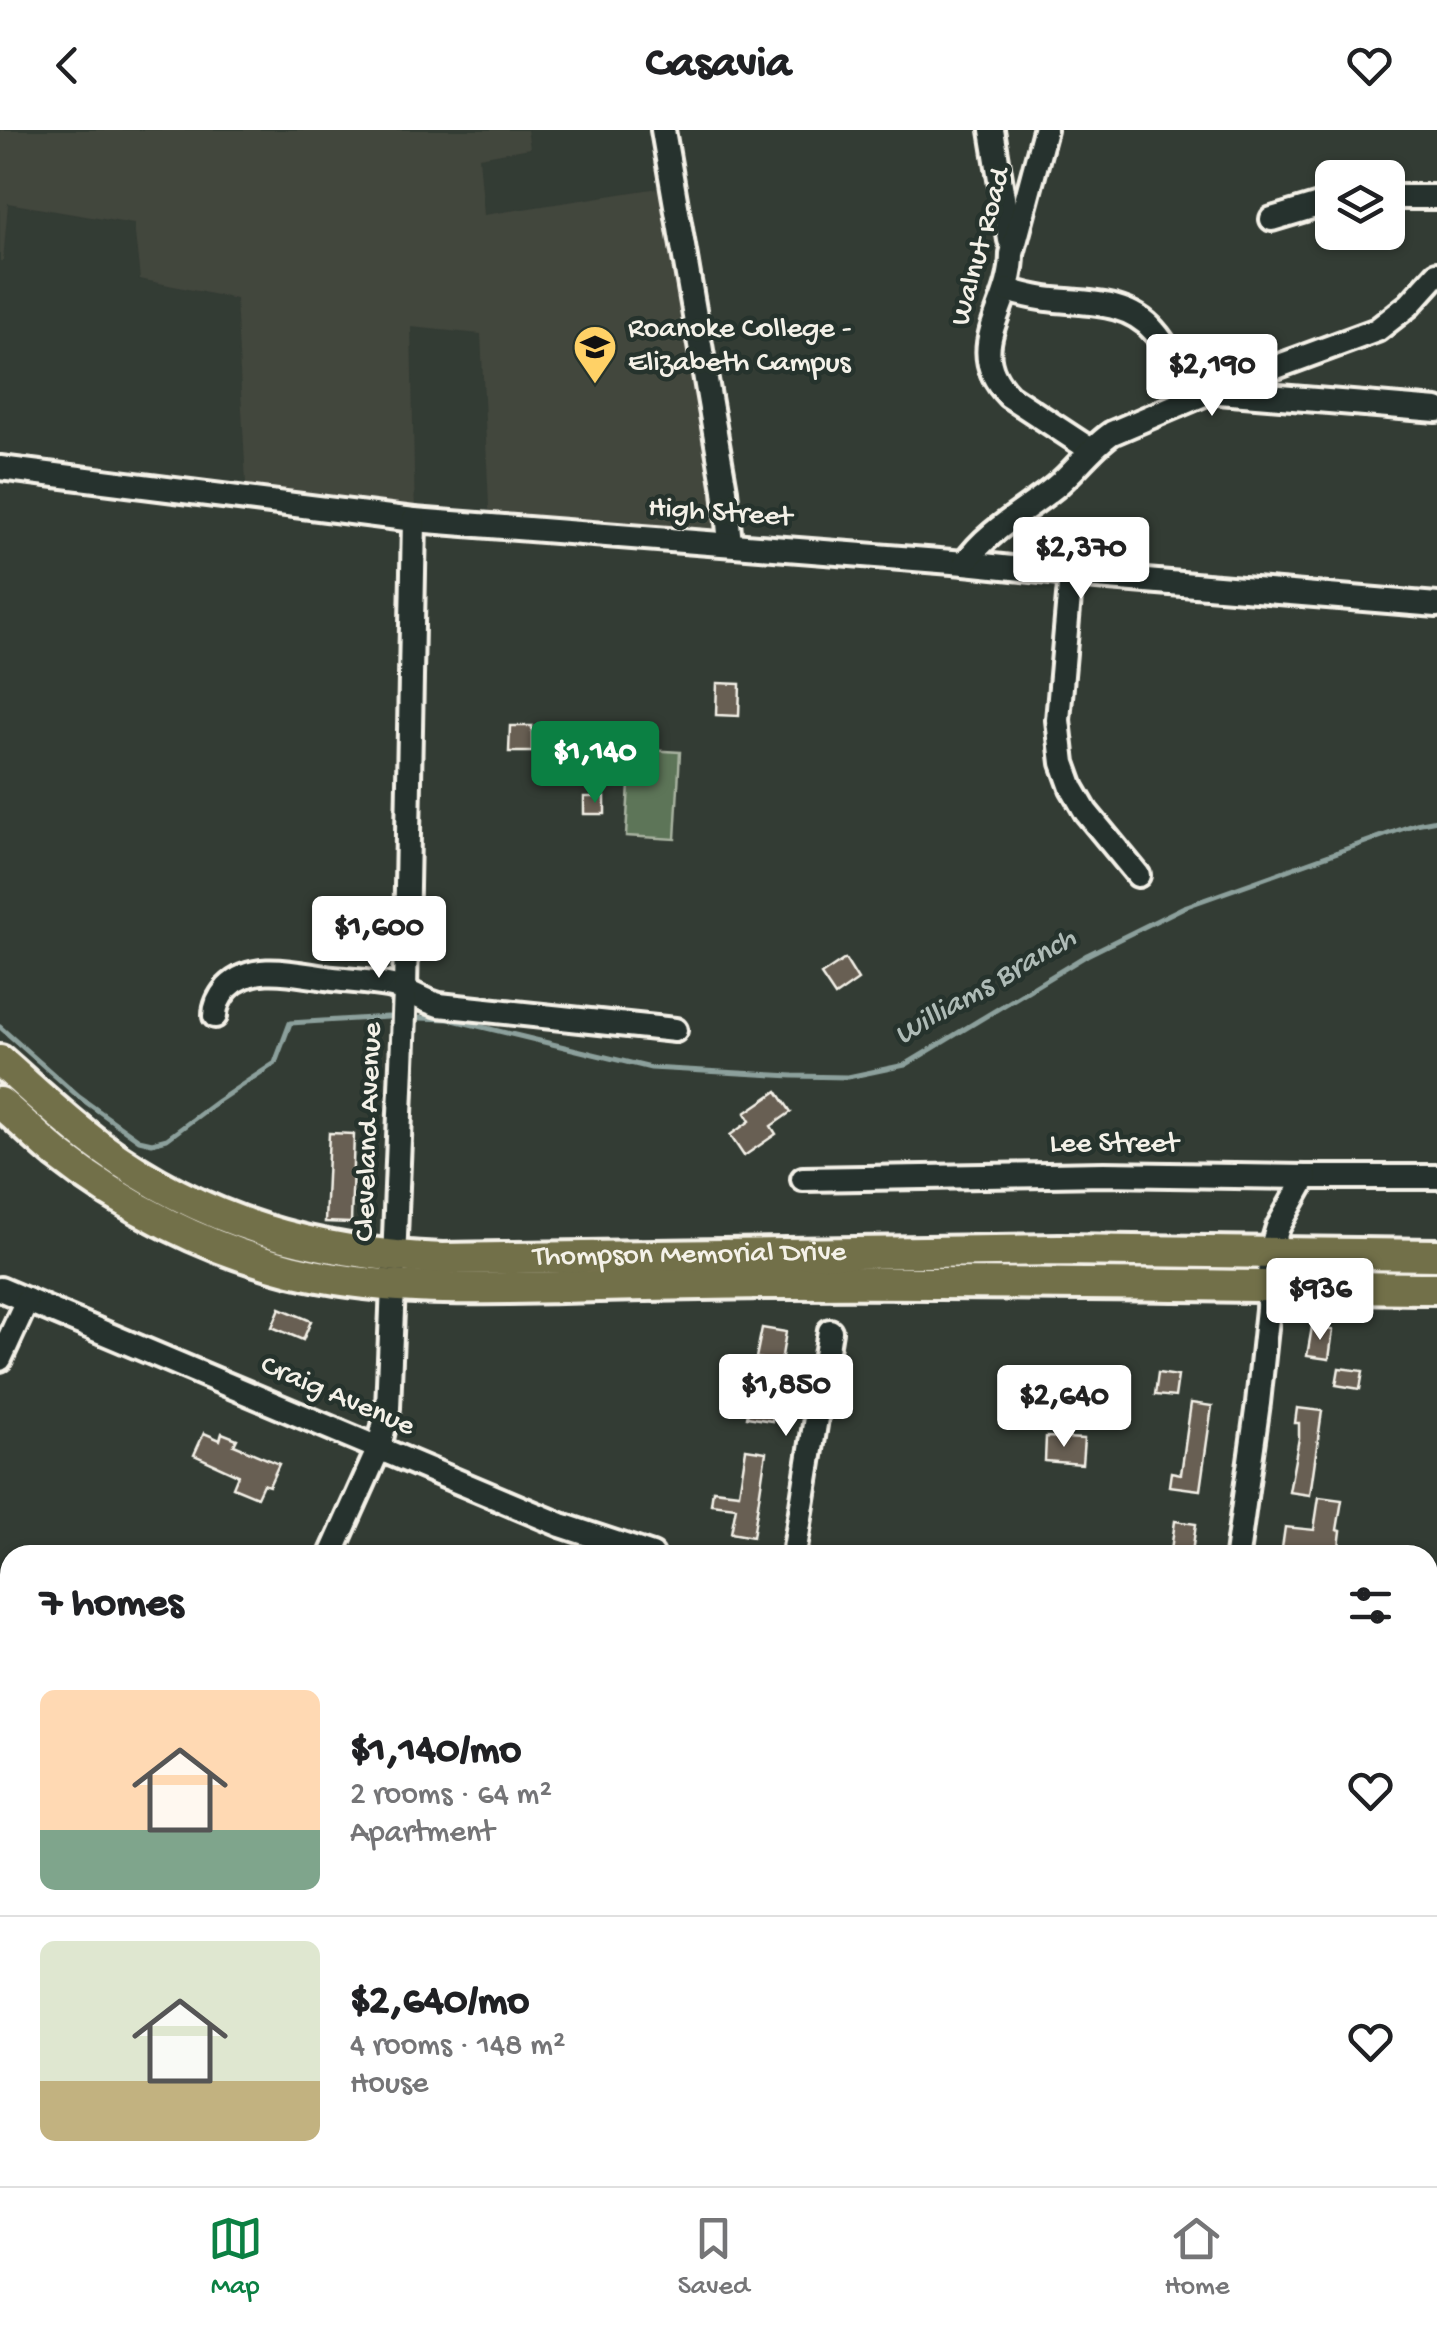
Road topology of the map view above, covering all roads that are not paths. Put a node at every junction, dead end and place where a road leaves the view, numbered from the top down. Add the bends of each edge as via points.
1 (663, 130) edge
2 (992, 130) edge
3 (1045, 130) edge
4 (1405, 197) edge
5 (1437, 197) edge
6 (1315, 207) edge
7 (1272, 218) dead end
8 (1012, 254) junction
9 (1437, 274) edge
10 (1008, 290) junction
11 (1201, 395) junction
12 (1437, 410) edge
13 (1091, 450) junction
14 (0, 468) edge
15 (414, 520) junction
16 (730, 544) junction
17 (964, 563) junction
18 (1071, 574) junction
19 (1437, 605) edge
20 (1138, 875) dead end
21 (405, 990) junction
22 (214, 1016) dead end
23 (674, 1030) dead end
24 (0, 1061) edge
25 (0, 1103) edge
26 (1306, 1177) junction
27 (1437, 1177) edge
28 (803, 1178) dead end
29 (1270, 1253) junction
30 (1437, 1255) edge
31 (395, 1272) junction
32 (1269, 1287) junction
33 (0, 1288) edge
34 (1437, 1288) edge
35 (27, 1300) junction
36 (830, 1331) dead end
37 (0, 1359) edge
38 (379, 1448) junction
39 (335, 1545) edge
40 (608, 1545) edge
41 (796, 1545) edge
42 (1238, 1545) edge

1 - 16 street
2 - 8 street
3 - 8 street, Walnut Road
4 - 5 street
6 - 7 street
8 - 10 street, Walnut Road
9 - 11 street via 1378,330
10 - 11 street via 1130,312 1158,334
10 - 13 street, Walnut Road via 986,356 997,385
11 - 12 street
11 - 13 street via 1124,427
13 - 17 street
14 - 15 street, High Street
15 - 16 street, High Street
15 - 21 street, Cleveland Avenue
16 - 17 street, High Street
17 - 18 street, High Street
18 - 19 street, High Street
18 - 20 street via 1058,720 1062,763 1086,812
21 - 22 street via 258,972 232,983
21 - 23 street via 440,1006
21 - 31 street, Cleveland Avenue
24 - 31 main road, Thompson Memorial Drive via 101,1148 186,1199
25 - 31 main road, Thompson Memorial Drive via 96,1182 191,1235 290,1270 346,1281
26 - 27 street, Lee Street
26 - 28 street, Lee Street
26 - 29 street
29 - 30 main road, Thompson Memorial Drive
29 - 31 main road, Thompson Memorial Drive via 443,1260
29 - 32 street
31 - 32 main road, Thompson Memorial Drive via 482,1289 838,1282
31 - 38 street, Cleveland Avenue via 388,1408
32 - 34 main road, Thompson Memorial Drive
32 - 42 street
33 - 35 street, Craig Avenue
35 - 37 street
35 - 38 street, Craig Avenue
36 - 41 street
38 - 39 street, Cleveland Avenue
38 - 40 street, Craig Avenue

